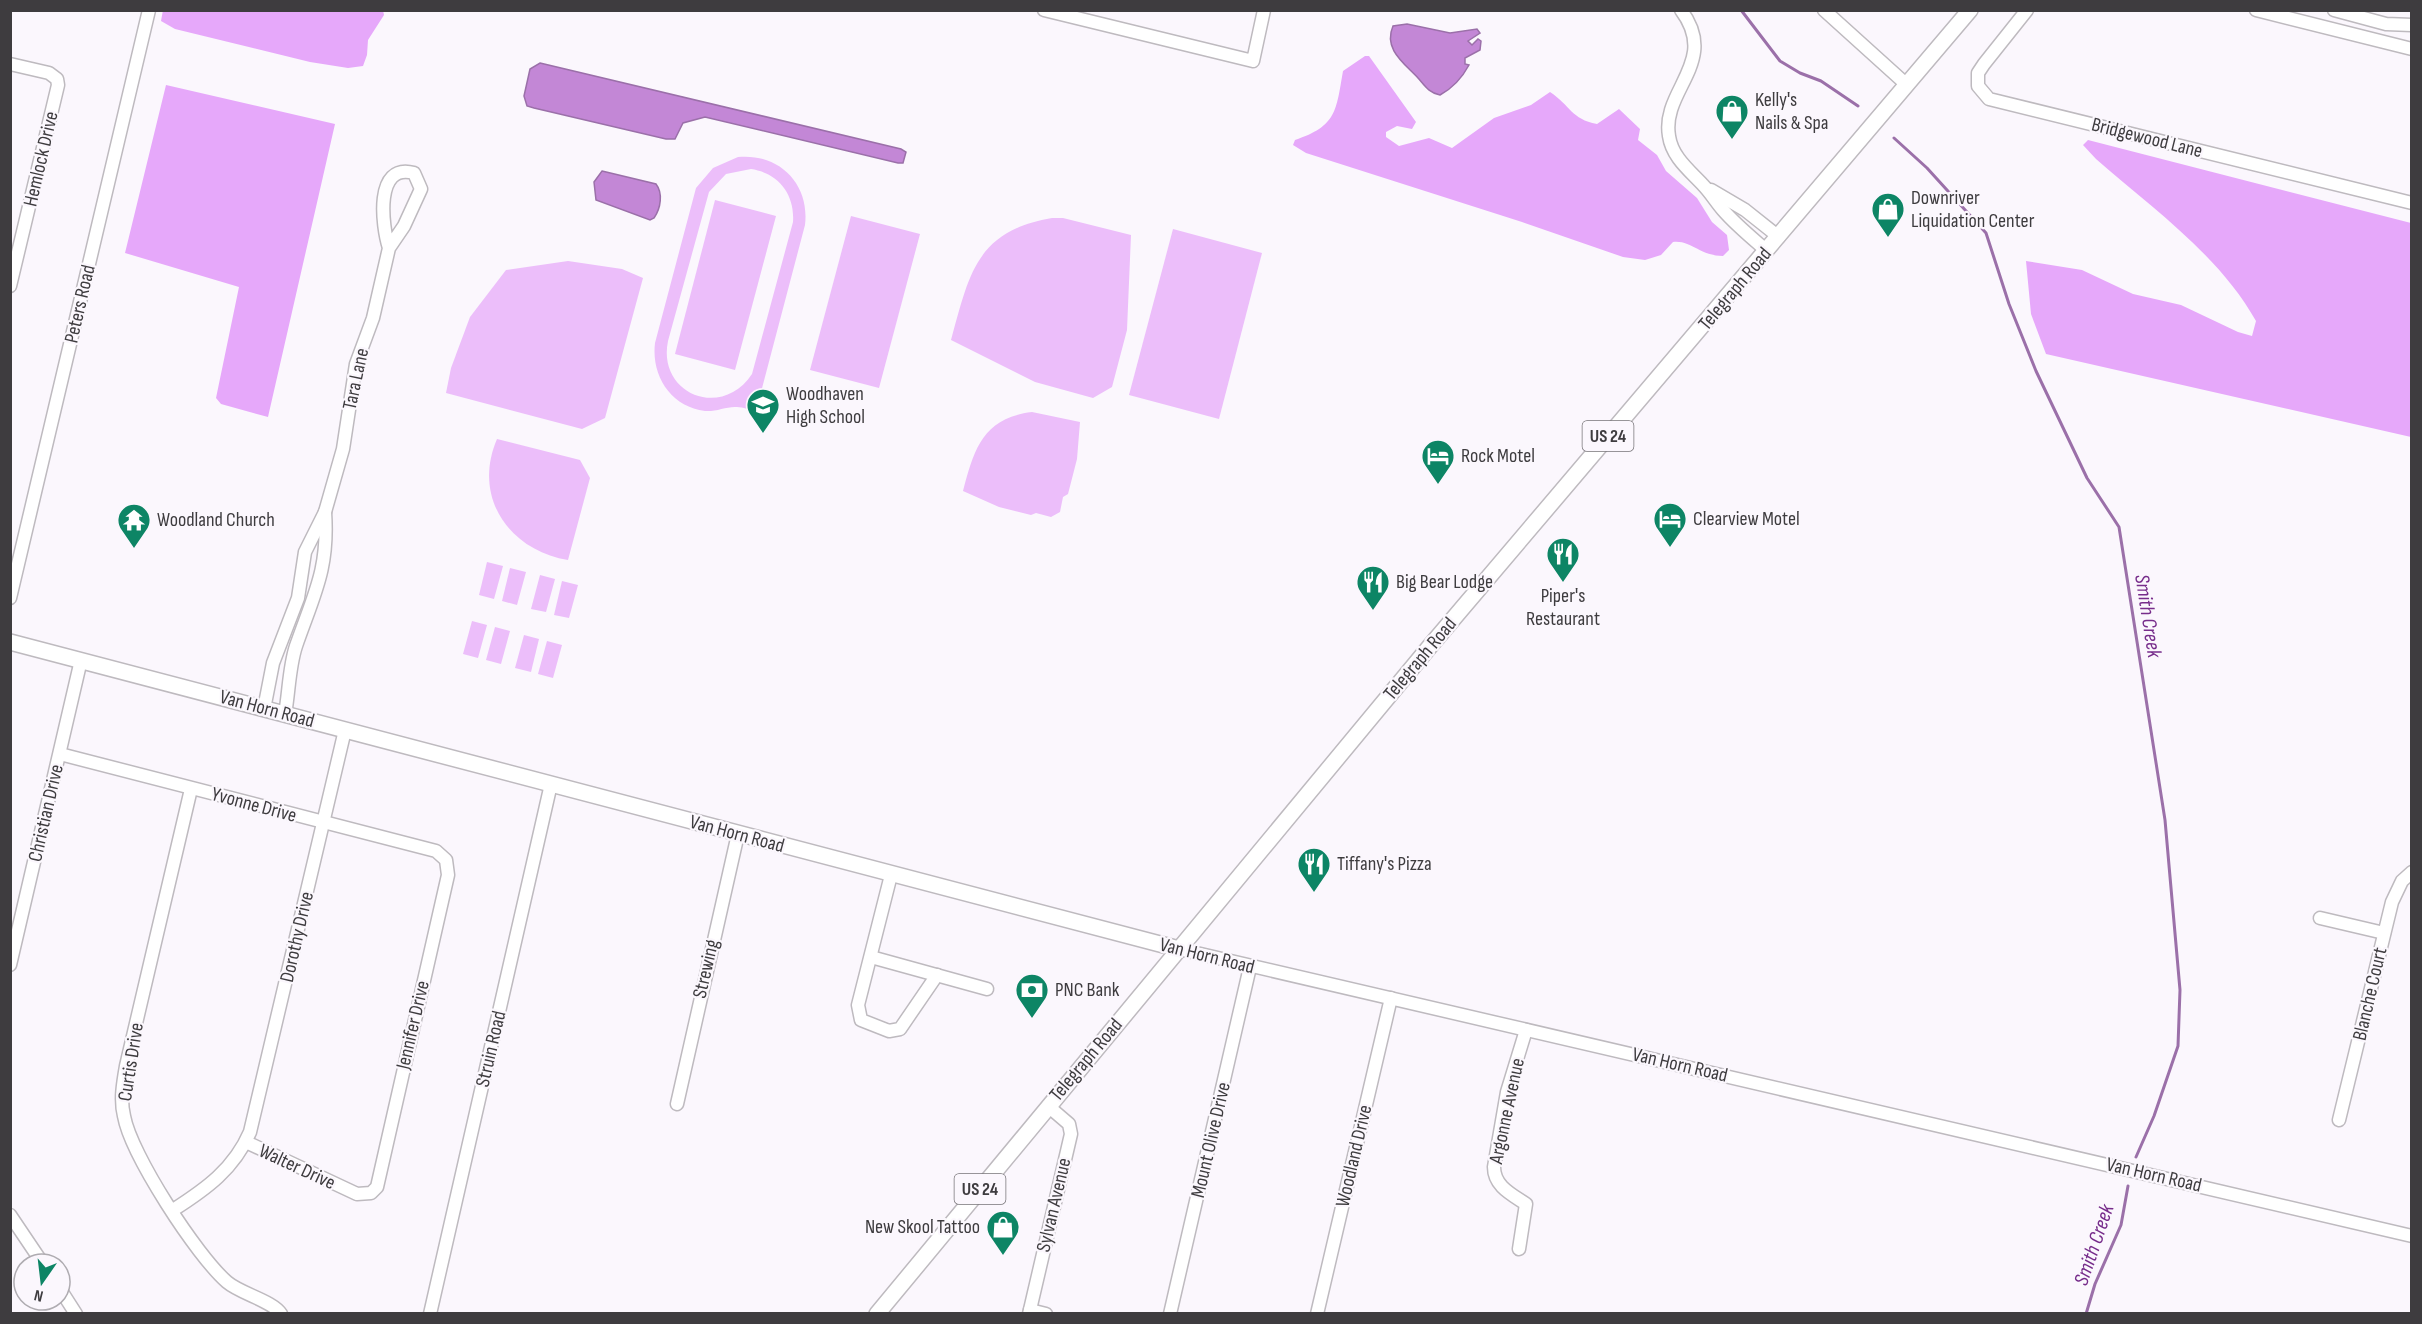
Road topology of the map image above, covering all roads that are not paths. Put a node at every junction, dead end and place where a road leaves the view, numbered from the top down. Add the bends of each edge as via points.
1 (149, 10) edge
2 (1044, 10) edge
3 (1264, 10) edge
4 (1681, 10) edge
5 (1824, 10) edge
6 (2027, 10) edge
7 (2256, 10) edge
8 (2334, 10) edge
9 (1963, 13) edge
10 (2412, 25) edge
11 (2412, 49) edge
12 (10, 64) edge
13 (1907, 85) junction
14 (1704, 186) junction
15 (2412, 203) edge
16 (1779, 237) junction
17 (390, 248) junction
18 (1767, 251) junction
19 (10, 286) edge
20 (326, 512) junction
21 (299, 587) junction
22 (318, 591) junction
23 (10, 598) edge
24 (10, 642) edge
25 (280, 644) junction
26 (295, 648) junction
27 (81, 660) junction
28 (264, 709) junction
29 (285, 714) junction
30 (345, 730) junction
31 (60, 754) junction
32 (551, 784) junction
33 (191, 789) junction
34 (323, 824) junction
35 (738, 834) junction
36 (446, 860) joint
37 (2412, 872) edge
38 (891, 875) junction
39 (2320, 918) dead end
40 (2384, 933) junction
41 (1179, 949) junction
42 (871, 957) junction
43 (10, 965) edge
44 (1250, 967) junction
45 (937, 975) junction
46 (987, 989) dead end
47 (1391, 998) junction
48 (1526, 1030) junction
49 (677, 1104) dead end
50 (1048, 1106) junction
51 (2339, 1120) dead end
52 (246, 1142) junction
53 (375, 1189) joint
54 (173, 1210) junction
55 (10, 1215) edge
56 (2412, 1236) edge
57 (1519, 1249) dead end
58 (35, 1252) edge
59 (1029, 1312) edge
60 (281, 1314) edge
61 (430, 1314) edge
62 (877, 1314) edge
63 (1046, 1314) edge
64 (1170, 1314) edge
65 (1317, 1314) edge

1 - 23 street, Peters Road
2 - 3 street via 1253,61
4 - 14 street via 1692,29 1694,54 1671,114 1669,138 1681,163
5 - 13 street
6 - 15 street, Bridgewood Lane via 1978,73 1978,86 1989,99
7 - 11 street
8 - 10 street via 2386,24
9 - 13 main road, Telegraph Road / US 24
12 - 19 street, Hemlock Drive via 49,73 58,85
13 - 16 main road, Telegraph Road / US 24
14 - 16 street via 1745,210
14 - 18 street via 1724,211
16 - 18 main road, Telegraph Road / US 24
17 - 17 street, Tara Lane via 421,189 414,173 398,172 388,184 382,227
17 - 20 street, Tara Lane via 373,318 356,364 343,450
18 - 41 main road, Telegraph Road / US 24
20 - 21 street, Tara Lane via 305,552
20 - 22 street, Tara Lane via 327,541
21 - 22 street
21 - 25 street, Tara Lane via 294,616
22 - 26 street, Tara Lane
24 - 27 main road, Van Horn Road
25 - 26 street
25 - 28 street, Tara Lane
26 - 29 street, Tara Lane
27 - 28 main road, Van Horn Road
27 - 31 street, Christian Drive
28 - 29 main road, Van Horn Road
29 - 30 main road, Van Horn Road
30 - 32 main road, Van Horn Road
30 - 34 street, Dorothy Drive
31 - 33 street, Yvonne Drive
31 - 43 street, Christian Drive
32 - 35 main road, Van Horn Road
32 - 61 street, Struin Road
33 - 34 street, Yvonne Drive
33 - 54 street, Curtis Drive via 123,1091 124,1117 134,1149
34 - 36 street, Yvonne Drive via 436,851
34 - 52 street, Dorothy Drive
35 - 38 main road, Van Horn Road
35 - 49 street, Strewing
36 - 53 street, Jennifer Drive via 448,875 380,1182
37 - 40 street, Blanche Court via 2397,890
38 - 41 main road, Van Horn Road
38 - 42 street
39 - 40 street
40 - 51 street, Blanche Court
41 - 44 street, Van Horn Road
41 - 50 main road, Telegraph Road / US 24
42 - 45 street
42 - 45 street via 858,1010 865,1023 889,1031 902,1027
44 - 47 street, Van Horn Road
44 - 64 street, Mount Olive Drive
45 - 46 street
47 - 48 street, Van Horn Road
47 - 65 street, Woodland Drive
48 - 56 street, Van Horn Road
48 - 57 street, Argonne Avenue via 1507,1092 1494,1167 1500,1186 1526,1204
50 - 59 street, Sylvan Avenue via 1068,1124 1071,1134
50 - 62 main road, Telegraph Road / US 24
52 - 53 street, Walter Drive via 357,1194
52 - 54 street, Walter Drive via 221,1176
54 - 60 street, Curtis Drive via 218,1274 244,1294 276,1307
55 - 58 street
59 - 63 street

